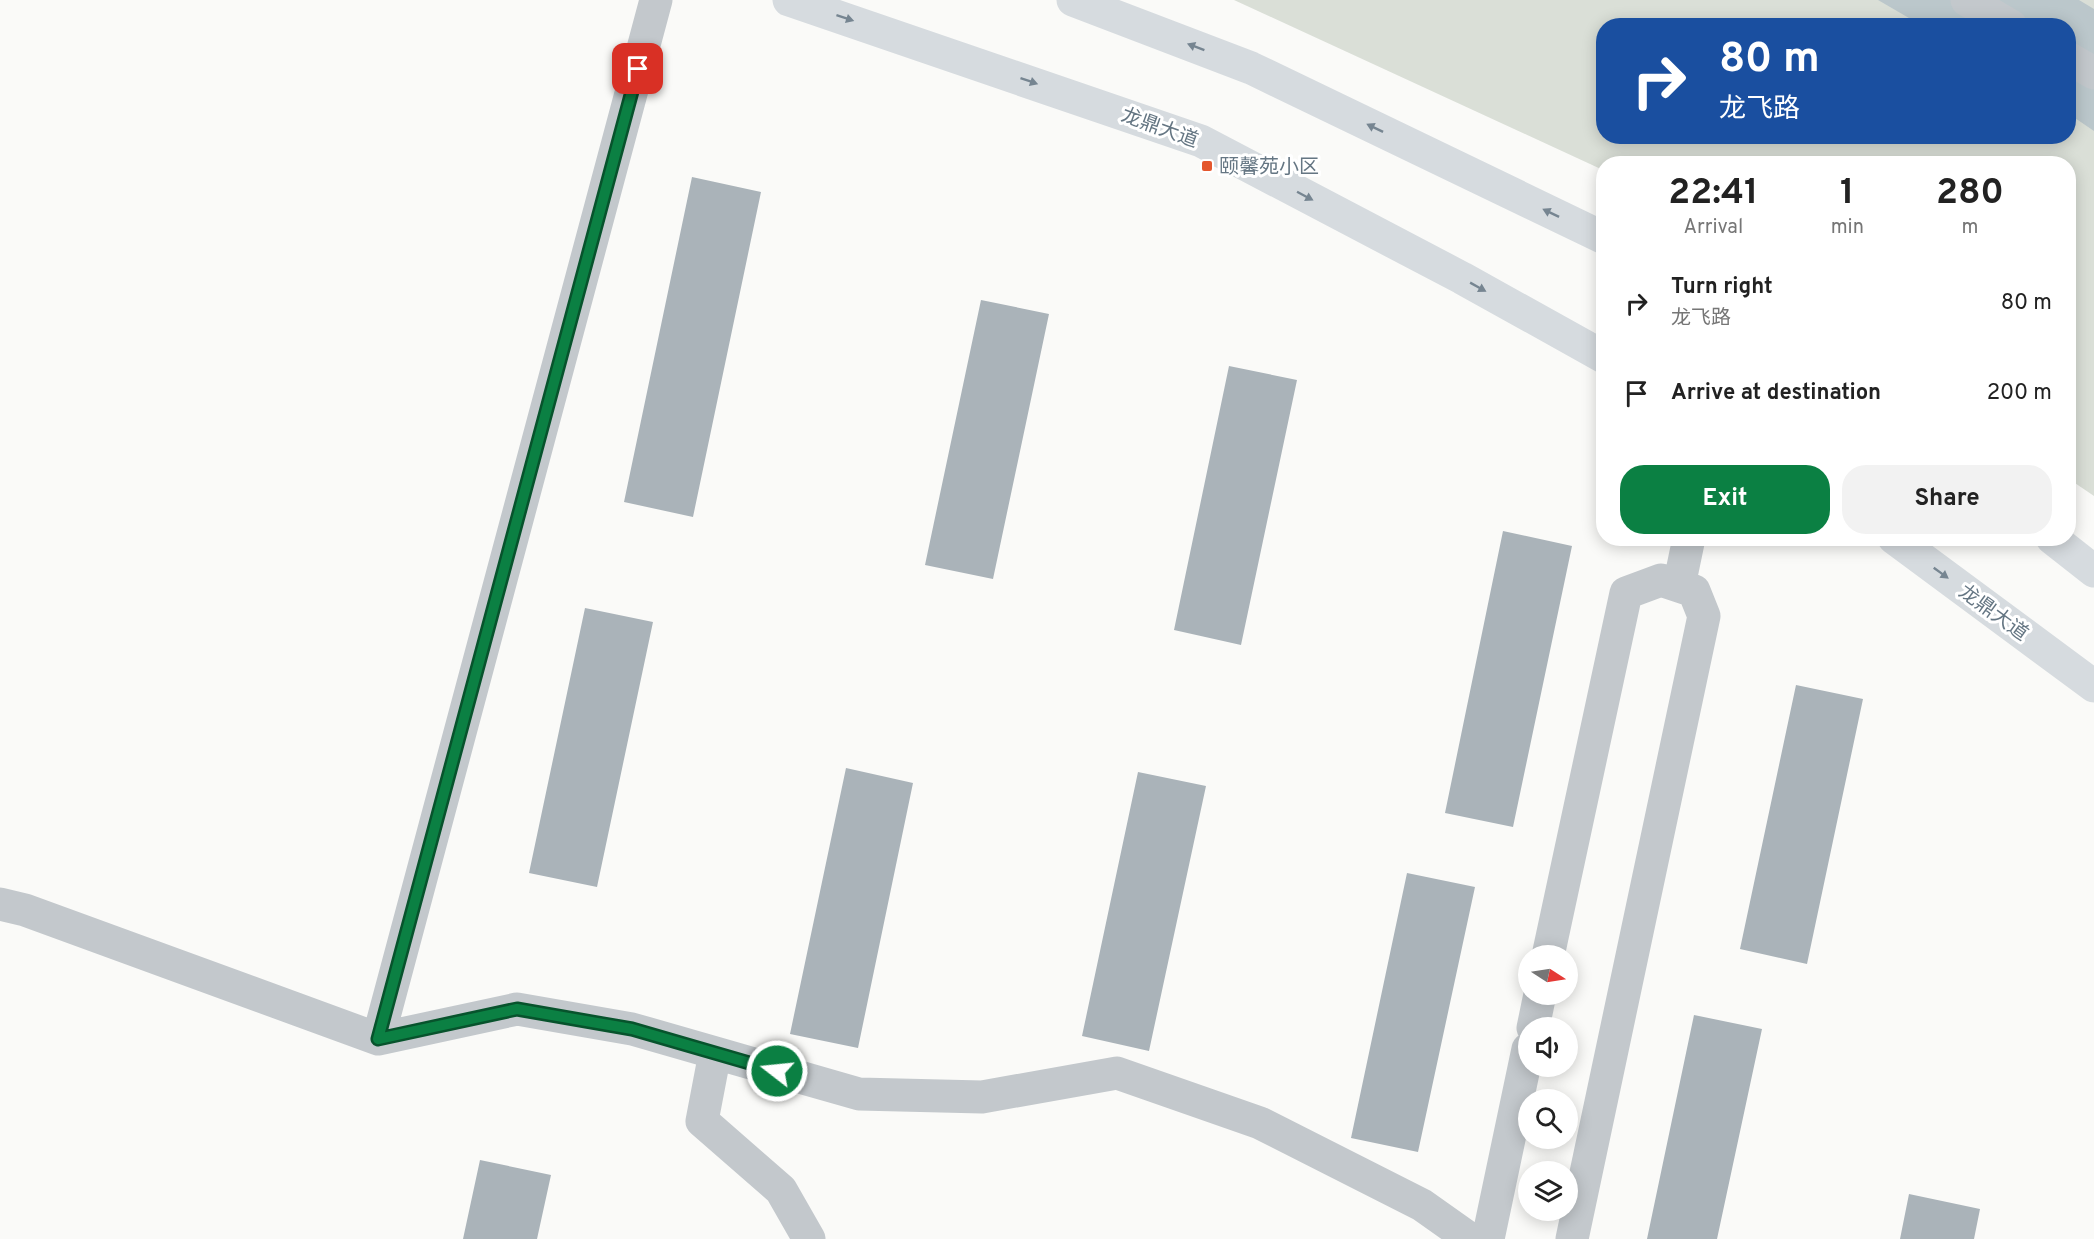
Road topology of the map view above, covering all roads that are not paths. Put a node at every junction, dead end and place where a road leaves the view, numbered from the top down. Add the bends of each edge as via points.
1 (656, 0) edge
2 (789, 0) edge
3 (1072, 0) edge
4 (1967, 0) edge
5 (1998, 18) edge
6 (2076, 63) edge
7 (2094, 73) edge
8 (1596, 234) edge
9 (1596, 353) edge
10 (1687, 546) edge
11 (1905, 546) edge
12 (2062, 546) edge
13 (2094, 571) edge
14 (1678, 586) junction
15 (2094, 686) edge
16 (0, 904) edge
17 (1550, 945) edge
18 (378, 1039) junction
19 (715, 1053) junction
20 (1522, 1077) edge
21 (809, 1239) edge
22 (1470, 1239) edge
23 (1488, 1239) edge
24 (1572, 1239) edge

1 - 18 street
2 -> 9 main road, 龙鼎大道 via 1201,141
8 -> 3 main road via 1251,68
4 - 5 street
6 - 7 street
10 - 14 street
11 -> 15 main road, 龙鼎大道
12 - 13 main road
14 - 17 street via 1660,580 1626,593
14 - 24 street via 1694,591 1704,616
16 - 18 street
18 - 19 street via 517,1009 632,1029
19 - 21 street via 702,1121 781,1190
19 - 22 street via 859,1094 981,1097 1117,1073 1260,1123 1422,1205
20 - 23 street

